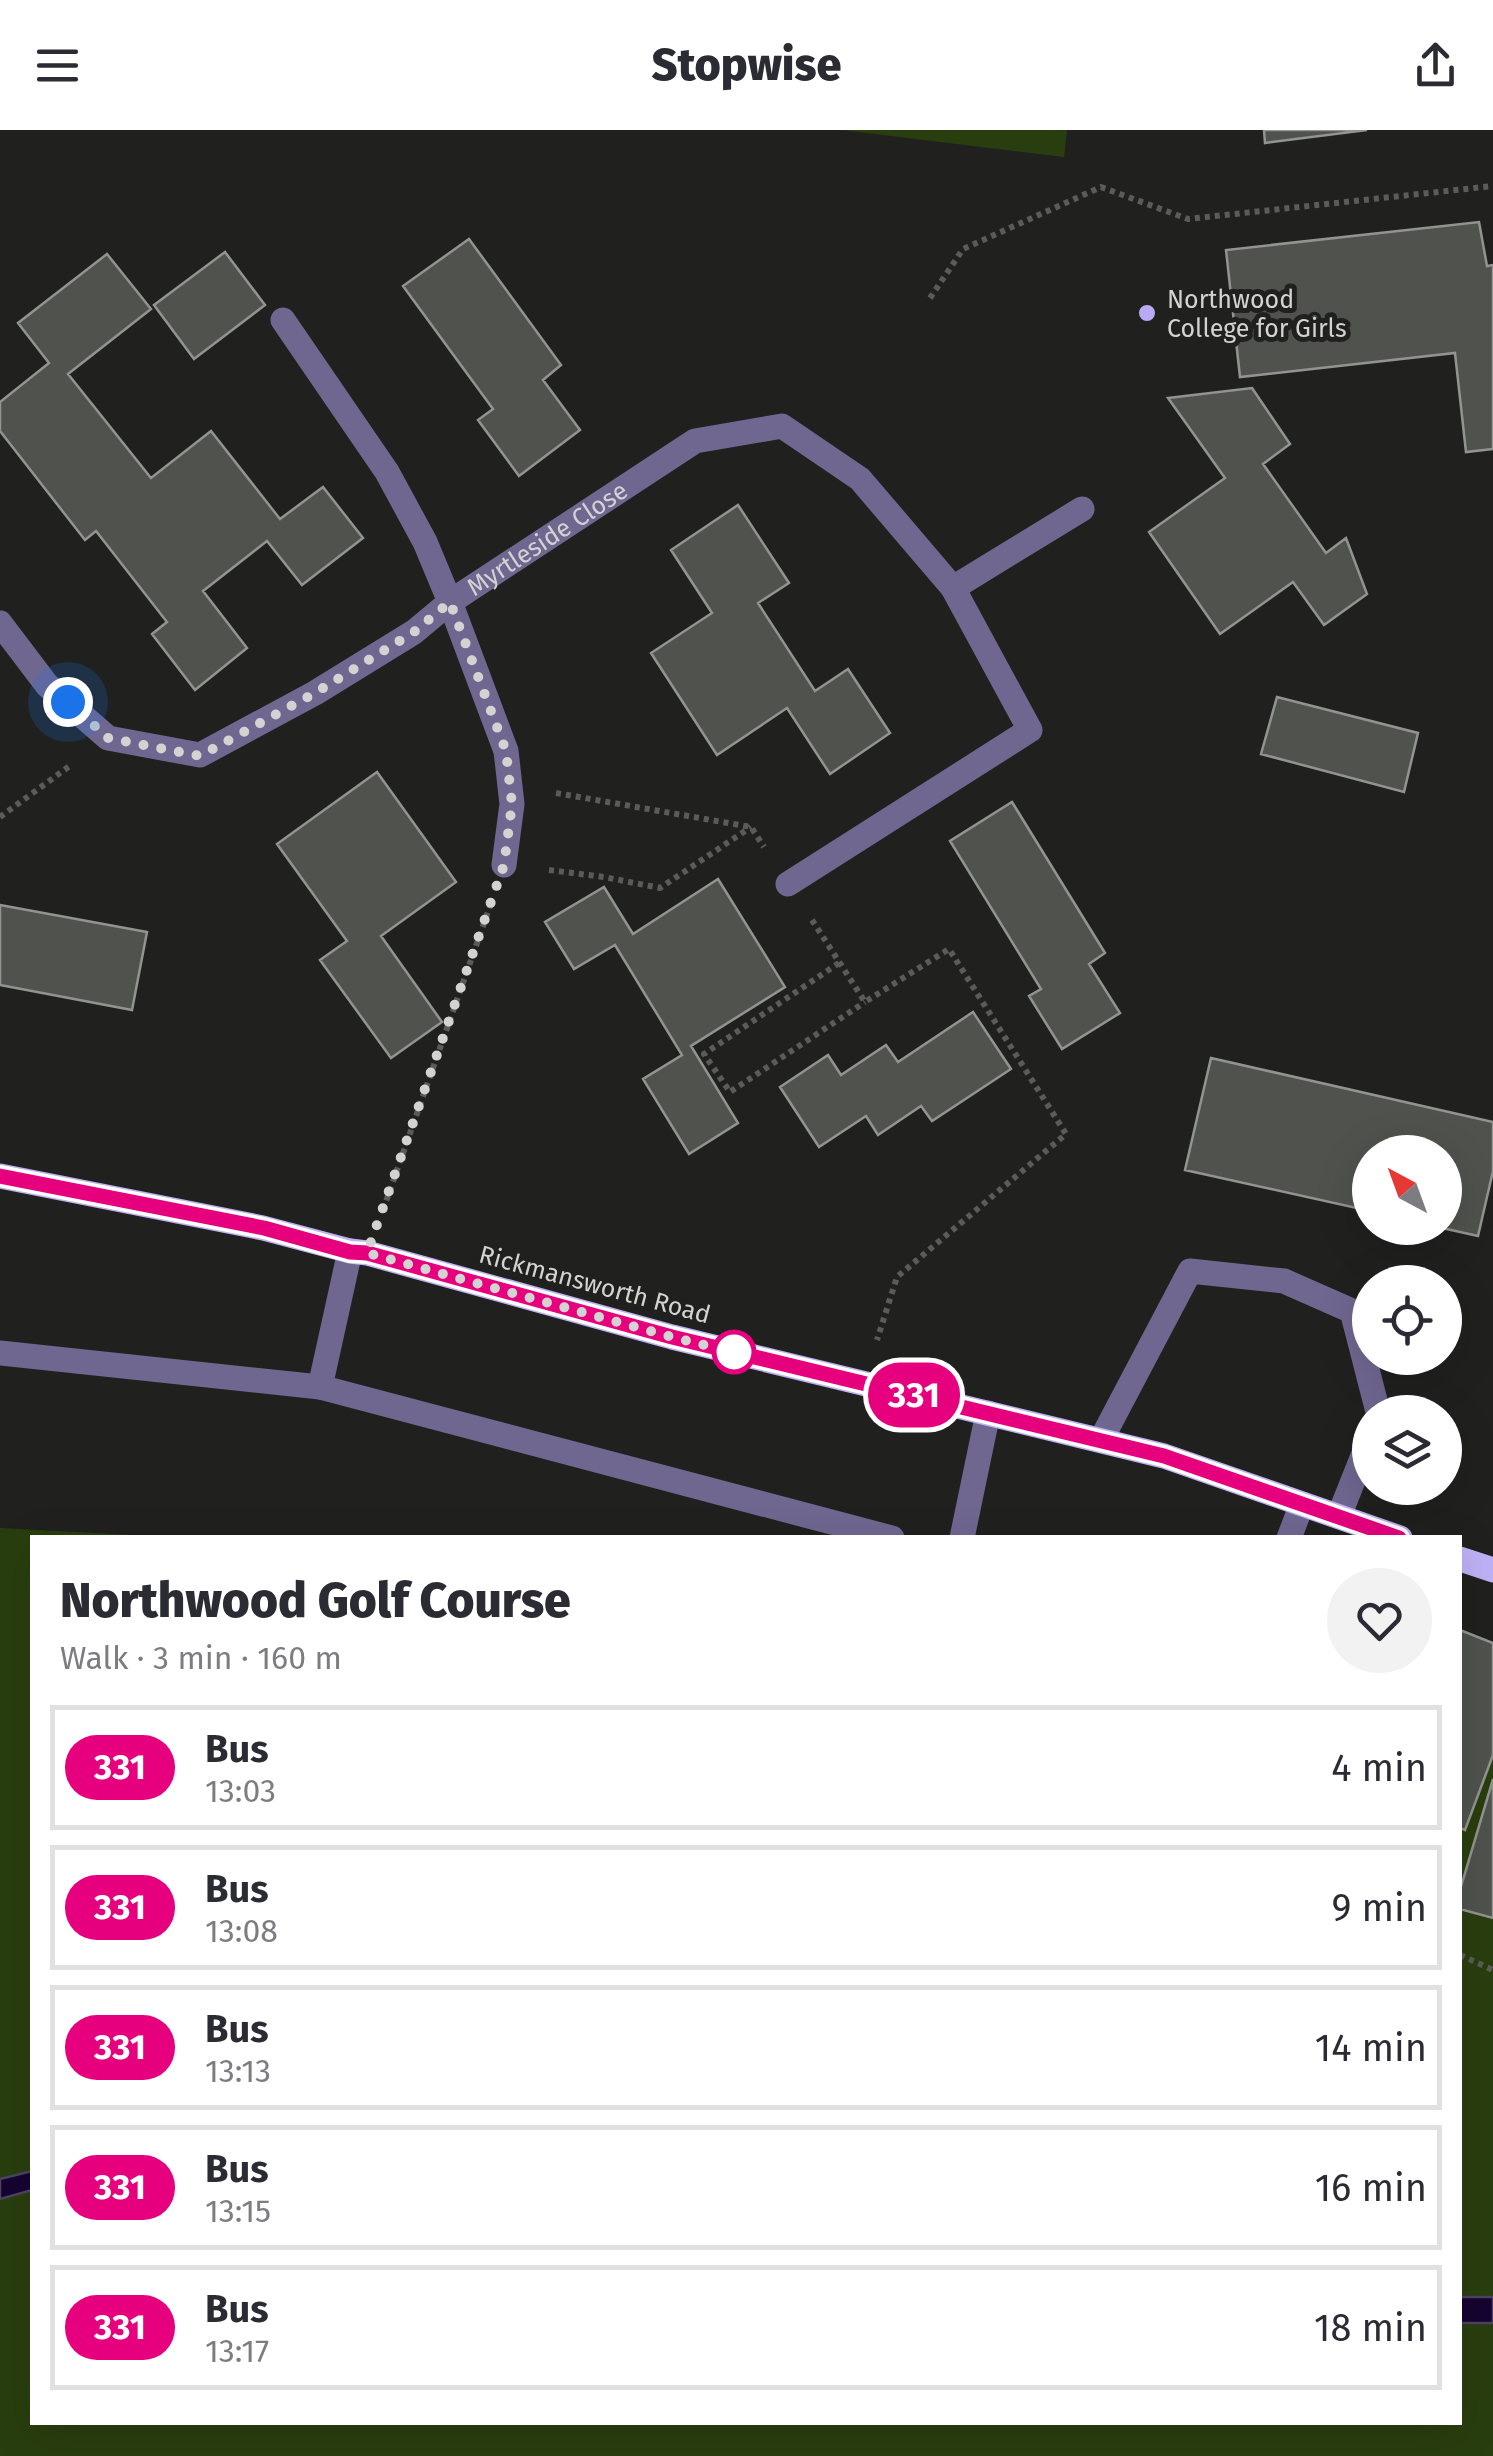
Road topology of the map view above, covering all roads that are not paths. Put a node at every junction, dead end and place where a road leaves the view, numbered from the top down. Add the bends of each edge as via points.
1 (283, 320) dead end
2 (1082, 509) dead end
3 (953, 588) junction
4 (450, 602) junction
5 (0, 624) edge
6 (504, 865) road end
7 (788, 884) road end
8 (0, 1176) edge
9 (359, 1252) junction
10 (0, 1353) edge
11 (320, 1387) junction
12 (1374, 1395) edge
13 (988, 1413) junction
14 (1101, 1440) junction
15 (1352, 1482) edge
16 (1302, 1504) junction
17 (1338, 1516) junction
18 (881, 1535) edge
19 (963, 1535) edge
20 (1291, 1535) edge
21 (1392, 1535) edge
22 (1462, 1559) edge
23 (1493, 1570) edge

1 - 4 street via 387,472
2 - 3 street
3 - 4 street, Myrtleside Close via 860,480 782,426 694,441
3 - 7 street, Myrtleside Close via 1030,730
4 - 5 street, Myrtleside Close via 315,693 200,756 108,738 47,685
4 - 6 street via 506,751 512,804
8 - 9 main road, Rickmansworth Road
9 - 11 street
9 - 13 main road, Rickmansworth Road
10 - 11 street
11 - 18 street
12 - 14 street via 1352,1311 1284,1281 1190,1271
13 - 14 main road, Rickmansworth Road
13 - 19 street
14 - 16 main road, Rickmansworth Road
15 - 17 street
16 - 17 main road, Rickmansworth Road
16 - 20 street
17 - 21 main road, Rickmansworth Road
22 - 23 main road

